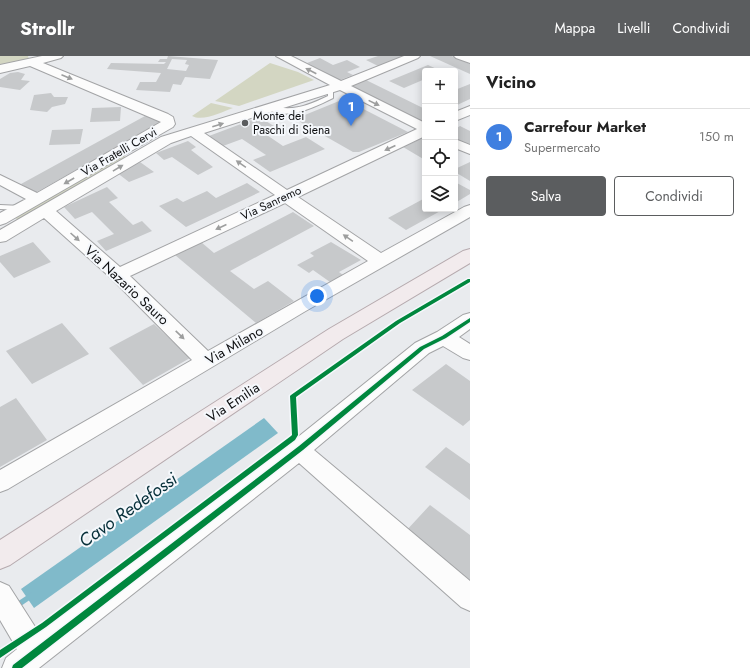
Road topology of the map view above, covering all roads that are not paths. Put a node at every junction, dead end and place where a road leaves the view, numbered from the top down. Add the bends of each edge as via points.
1 (57, 56) edge
2 (282, 56) edge
3 (414, 56) edge
4 (460, 56) edge
5 (37, 58) edge
6 (470, 60) edge
7 (0, 69) edge
8 (333, 88) junction
9 (470, 110) edge
10 (458, 116) edge
11 (168, 124) junction
12 (422, 127) edge
13 (422, 132) edge
14 (187, 133) junction
15 (458, 144) edge
16 (470, 150) edge
17 (0, 179) edge
18 (287, 196) junction
19 (41, 205) junction
20 (0, 207) edge
21 (22, 208) junction
22 (470, 210) edge
23 (0, 220) edge
24 (0, 237) edge
25 (470, 255) edge
26 (380, 260) junction
27 (118, 275) junction
28 (470, 320) edge
29 (444, 337) junction
30 (470, 353) edge
31 (206, 361) junction
32 (308, 458) dead end
33 (0, 482) edge
34 (0, 555) edge
35 (0, 595) edge
36 (470, 598) edge
37 (25, 653) edge

1 - 5 street
8 -> 2 street
3 - 8 street, Via Fratelli Cervi
4 - 6 street
5 - 7 street
5 -> 11 street, Via Fratelli Cervi via 163,117 168,120
8 -> 12 street
14 -> 8 street, Via Fratelli Cervi
9 - 10 street
11 - 14 street via 172,133
11 -> 19 street, Via Fratelli Cervi
13 -> 18 street, Via Sanremo
18 -> 14 street
19 -> 14 street, Via Fratelli Cervi via 166,140
15 - 16 street
17 - 19 street, Via Nazario Sauro
26 -> 18 street
18 -> 27 street, Via Sanremo
19 - 21 street, Via Fratelli Cervi
19 - 24 street, Via Fratelli Cervi
19 -> 27 street, Via Nazario Sauro
20 - 21 lane
21 - 23 street, Via Fratelli Cervi
22 - 26 street, Via Milano
25 - 34 main road, Via Emilia via 336,334
26 - 31 street, Via Milano
27 -> 31 street, Via Nazario Sauro
28 - 29 street
29 - 30 street
29 - 37 street via 422,348 301,448
31 - 33 street, Via Milano
32 - 36 street
35 - 37 street

